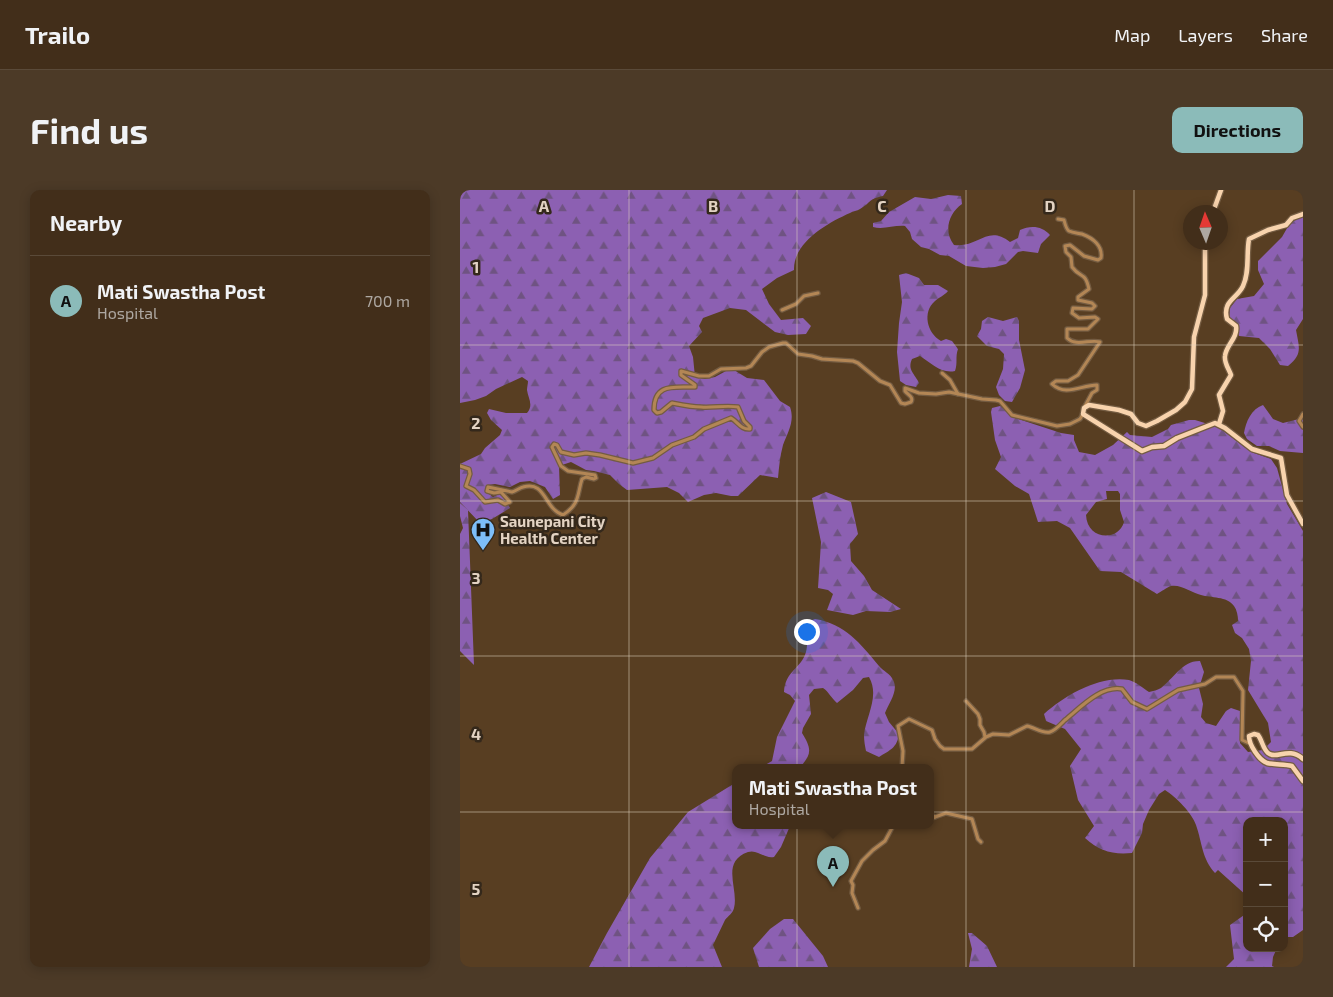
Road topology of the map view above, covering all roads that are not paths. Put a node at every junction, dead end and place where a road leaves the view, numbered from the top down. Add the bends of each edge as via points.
1 (1221, 190) edge
2 (1216, 205) edge
3 (1303, 214) edge
4 (1058, 219) dead end
5 (1205, 250) edge
6 (818, 293) dead end
7 (782, 310) dead end
8 (942, 373) dead end
9 (958, 394) junction
10 (1085, 407) junction
11 (1083, 414) junction
12 (1303, 414) edge
13 (1219, 424) junction
14 (1303, 427) edge
15 (460, 466) edge
16 (1303, 524) edge
17 (966, 701) dead end
18 (985, 738) junction
19 (1251, 744) junction
20 (1303, 759) edge
21 (902, 764) edge
22 (1303, 781) edge
23 (935, 816) edge
24 (892, 829) edge
25 (981, 842) dead end
26 (858, 908) dead end

1 - 2 main road
3 - 13 main road via 1292,218 1286,225 1249,239 1244,283 1226,312 1227,320 1236,326 1236,332 1225,356 1231,375 1219,395 1223,411
4 - 10 street via 1064,220 1070,232 1095,241 1101,253 1098,260 1084,256 1070,245 1065,246 1072,267 1088,281 1089,289 1078,300 1095,306 1092,309 1073,308 1072,313 1079,318 1098,320 1088,329 1067,329 1067,338 1070,341 1100,342 1078,375 1052,384 1071,391 1097,385
5 - 10 main road via 1205,295 1195,331 1192,389 1185,402 1146,426 1124,411 1092,405
6 - 7 street via 804,296
8 - 9 street
9 - 11 street via 1000,401 1012,414 1048,425 1065,426
9 - 15 street via 919,393 905,388 912,400 901,403 890,385 858,363 798,354 783,343 769,346 746,368 722,369 709,376 681,370 681,375 695,387 666,388 657,394 654,407 657,412 672,403 703,408 738,407 750,430 731,418 672,445 653,458 633,463 600,455 561,452 554,444 552,447 561,466 568,471 595,474 596,478 582,479 576,503 563,515 551,508 543,492 529,486 512,492 488,487 487,491 501,492 510,502 485,502 466,486 470,469
10 - 11 main road
11 - 13 main road via 1142,451 1164,446 1210,424
12 - 14 street via 1299,421
13 - 16 main road via 1252,450 1281,458 1286,492
17 - 18 street via 978,714
18 - 19 street via 993,734 1009,735 1027,726 1050,732 1091,699 1110,690 1122,689 1132,702 1147,709 1178,690 1223,676 1234,677 1244,691 1242,740
18 - 21 street via 972,749 944,749 932,730 909,719 897,729 903,751
19 - 20 main road via 1250,736 1255,734 1269,753 1293,752
19 - 22 main road via 1266,762 1292,766
23 - 25 street via 946,813 972,819
24 - 26 street via 886,841 862,861 851,882

